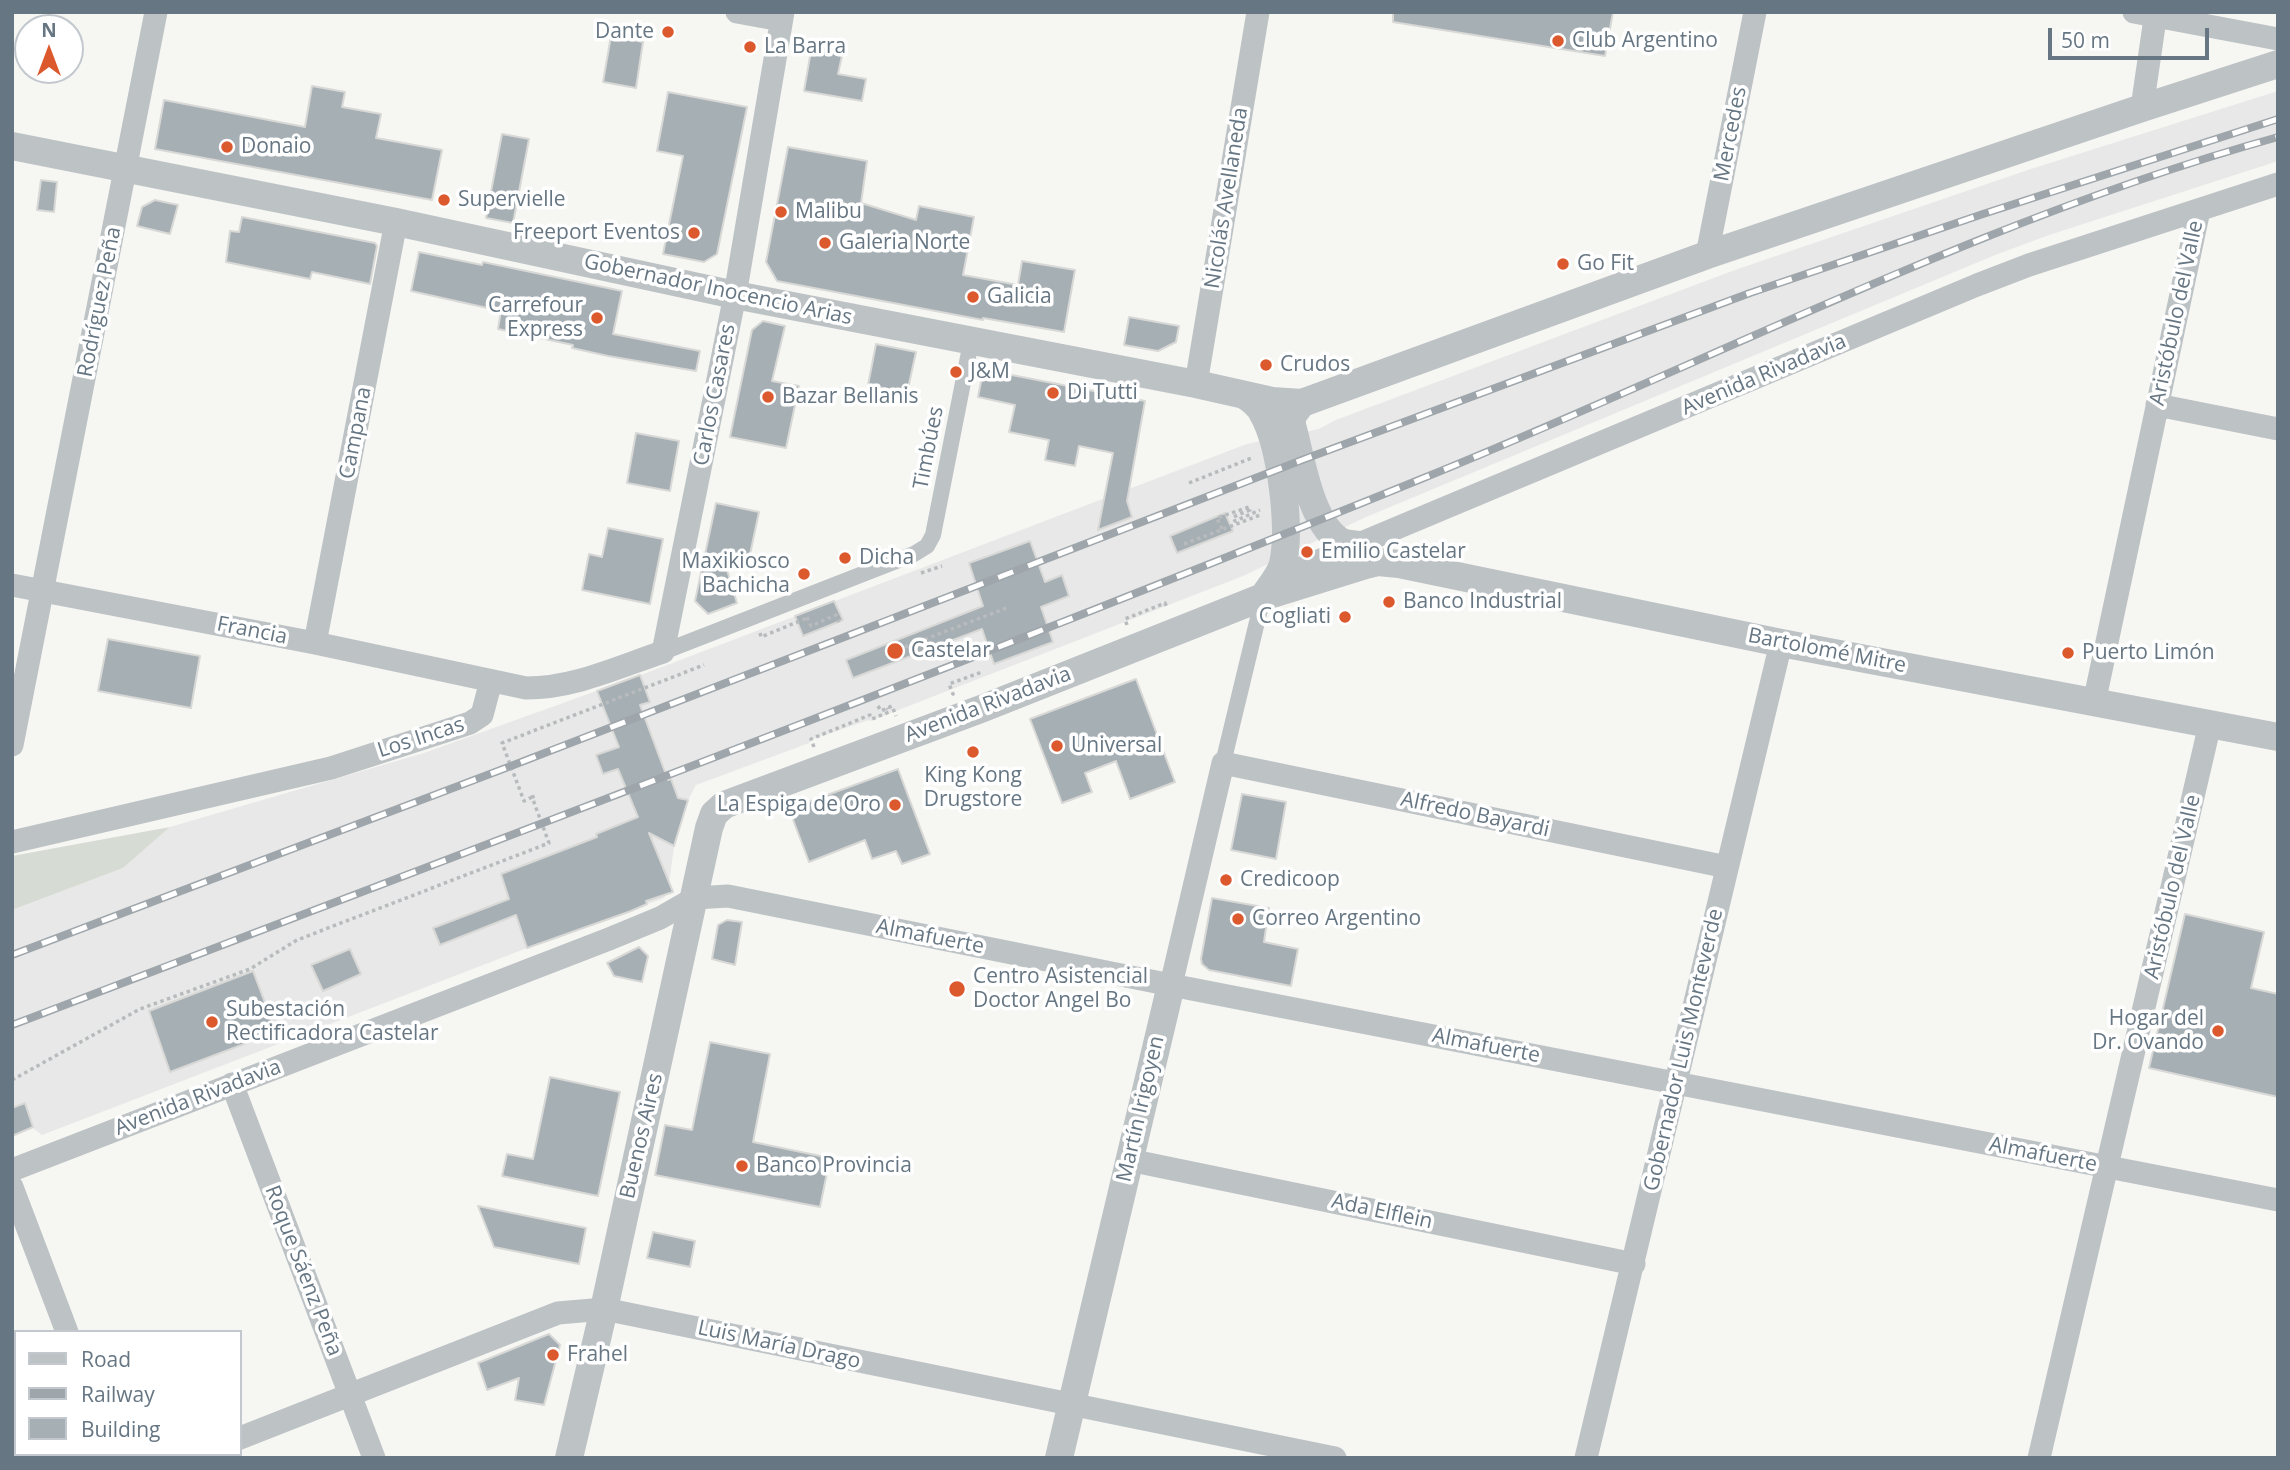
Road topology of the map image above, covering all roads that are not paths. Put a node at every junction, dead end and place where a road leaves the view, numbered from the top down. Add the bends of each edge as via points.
1 (156, 12) edge
2 (737, 12) edge
3 (1258, 12) edge
4 (1755, 12) edge
5 (2149, 14) edge
6 (782, 16) edge
7 (2278, 39) edge
8 (2278, 64) edge
9 (2142, 107) junction
10 (12, 146) edge
11 (127, 169) junction
12 (2278, 184) edge
13 (2199, 210) junction
14 (396, 222) junction
15 (1707, 255) junction
16 (735, 295) junction
17 (971, 342) junction
18 (1196, 384) junction
19 (1244, 395) junction
20 (1302, 403) junction
21 (2157, 405) junction
22 (2278, 429) edge
23 (1368, 554) junction
24 (12, 585) edge
25 (44, 592) junction
26 (1264, 597) junction
27 (315, 643) junction
28 (1781, 643) junction
29 (663, 652) junction
30 (491, 681) junction
31 (2094, 703) junction
32 (2210, 724) junction
33 (2278, 737) edge
34 (12, 745) edge
35 (1223, 763) junction
36 (714, 814) joint
37 (12, 842) edge
38 (1727, 866) junction
39 (695, 898) junction
40 (1171, 985) junction
41 (1676, 1082) junction
42 (232, 1084) junction
43 (1129, 1160) junction
44 (2108, 1168) junction
45 (12, 1170) edge
46 (12, 1187) edge
47 (2278, 1200) edge
48 (1634, 1264) junction
49 (604, 1309) junction
50 (66, 1330) edge
51 (349, 1394) junction
52 (1072, 1405) junction
53 (242, 1437) edge
54 (1321, 1456) edge
55 (374, 1458) edge
56 (569, 1458) edge
57 (1059, 1458) edge
58 (1586, 1458) edge
59 (2039, 1458) edge

1 - 11 street, Rodríguez Peña
2 - 6 street
3 - 18 street, Nicolás Avellaneda
4 - 15 street, Mercedes
5 - 7 street
5 - 9 street
6 - 16 street, Carlos Casares
8 - 9 street
9 - 15 street
10 - 11 street, Gobernador Inocencio Arias
11 - 14 street, Gobernador Inocencio Arias
11 - 25 street, Rodríguez Peña
12 - 13 street, Avenida Rivadavia
13 - 21 street, Aristóbulo del Valle
13 - 23 street, Avenida Rivadavia via 1977,285
14 - 16 street, Gobernador Inocencio Arias
14 - 27 street, Campana
15 - 20 street
16 - 17 street, Gobernador Inocencio Arias
16 - 29 street, Carlos Casares
17 - 18 street, Gobernador Inocencio Arias
17 - 29 street, Timbúes via 933,535 927,546
18 - 19 street, Gobernador Inocencio Arias
19 - 20 street, Gobernador Inocencio Arias
19 - 26 street via 1263,412 1272,432 1287,512 1282,566
20 - 23 street via 1292,416 1292,425 1312,499 1335,537
21 - 22 street
21 - 31 street, Aristóbulo del Valle
23 - 26 street, Avenida Rivadavia
23 - 28 street, Bartolomé Mitre
24 - 25 street, Francia
25 - 27 street, Francia
25 - 34 street, Rodríguez Peña
26 - 35 street, Martín Irigoyen
26 - 36 street, Avenida Rivadavia via 724,805
27 - 30 street, Francia
28 - 31 street, Bartolomé Mitre
28 - 38 street, Gobernador Luis Monteverde
29 - 30 street via 544,688
30 - 37 street, Los Incas via 482,715 470,723 331,768
31 - 32 street, Bartolomé Mitre
32 - 33 street, Bartolomé Mitre
32 - 44 street, Aristóbulo del Valle
35 - 38 street, Alfredo Bayardi
35 - 40 street, Martín Irigoyen
36 - 39 street, Buenos Aires
38 - 41 street, Gobernador Luis Monteverde
39 - 40 street, Almafuerte via 728,896
39 - 42 street, Avenida Rivadavia via 652,921
39 - 49 street, Buenos Aires
40 - 41 street, Almafuerte
40 - 43 street, Martín Irigoyen
41 - 44 street, Almafuerte
41 - 48 street, Gobernador Luis Monteverde
42 - 45 street, Avenida Rivadavia
42 - 51 street, Roque Sáenz Peña
43 - 48 street, Ada Elflein
43 - 52 street, Martín Irigoyen
44 - 47 street, Almafuerte
44 - 59 street, Aristóbulo del Valle
46 - 50 street
48 - 58 street, Gobernador Luis Monteverde
49 - 51 street, Luis María Drago via 558,1314
49 - 52 street, Luis María Drago
49 - 56 street, Buenos Aires
51 - 53 street, Luis María Drago
51 - 55 street, Roque Sáenz Peña
52 - 54 street, Luis María Drago
52 - 57 street, Martín Irigoyen

